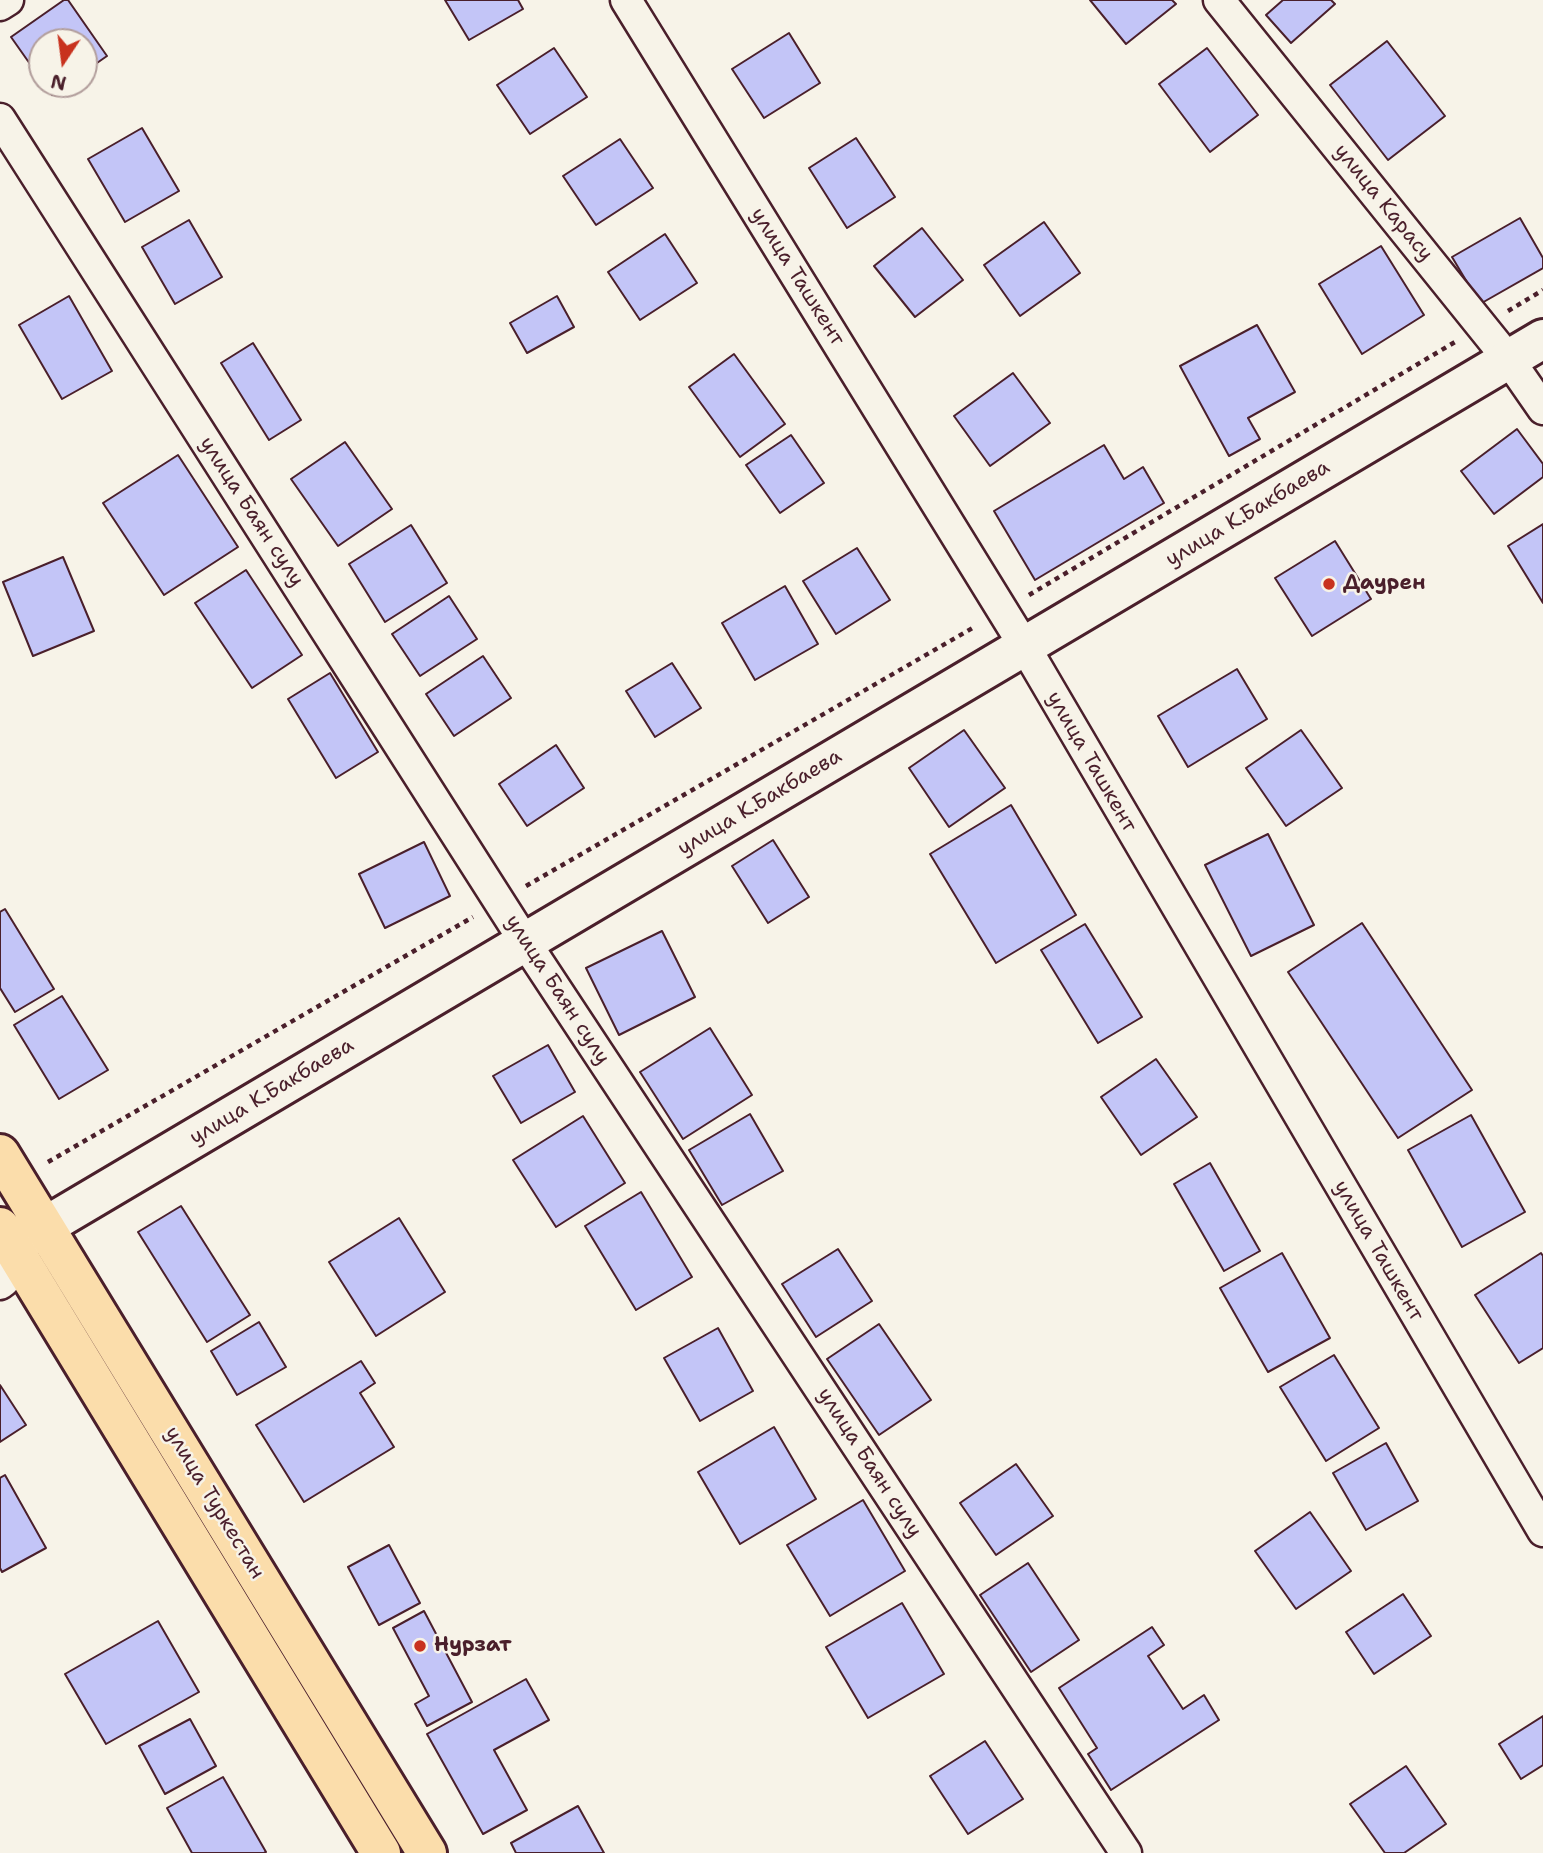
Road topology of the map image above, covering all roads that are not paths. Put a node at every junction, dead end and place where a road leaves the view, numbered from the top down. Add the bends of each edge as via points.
1 (8, 0) edge
2 (626, 0) edge
3 (1219, 0) edge
4 (0, 5) edge
5 (0, 119) edge
6 (1543, 339) edge
7 (1510, 359) junction
8 (1543, 409) edge
9 (1025, 647) junction
10 (525, 942) junction
11 (0, 1154) edge
12 (46, 1227) junction
13 (6, 1237) edge
14 (0, 1284) edge
15 (1543, 1531) edge
16 (381, 1853) edge
17 (427, 1853) edge
18 (1126, 1853) edge

1 - 4 street
2 - 9 street, улица Ташкент
3 - 7 street, улица Карасу
5 - 10 street, улица Баян сулу
6 - 7 street, улица К.Бакбаева
7 - 8 street, улица Карасу
7 - 9 street, улица К.Бакбаева
9 - 10 street, улица К.Бакбаева
9 - 15 street, улица Ташкент
10 - 12 street, улица К.Бакбаева
10 - 18 street, улица Баян сулу
11 - 12 highway, улица Туркестан
12 - 13 street, улица К.Бакбаева
12 - 17 highway, улица Туркестан
13 - 14 street via 4,1281
13 - 16 highway, улица Туркестан

